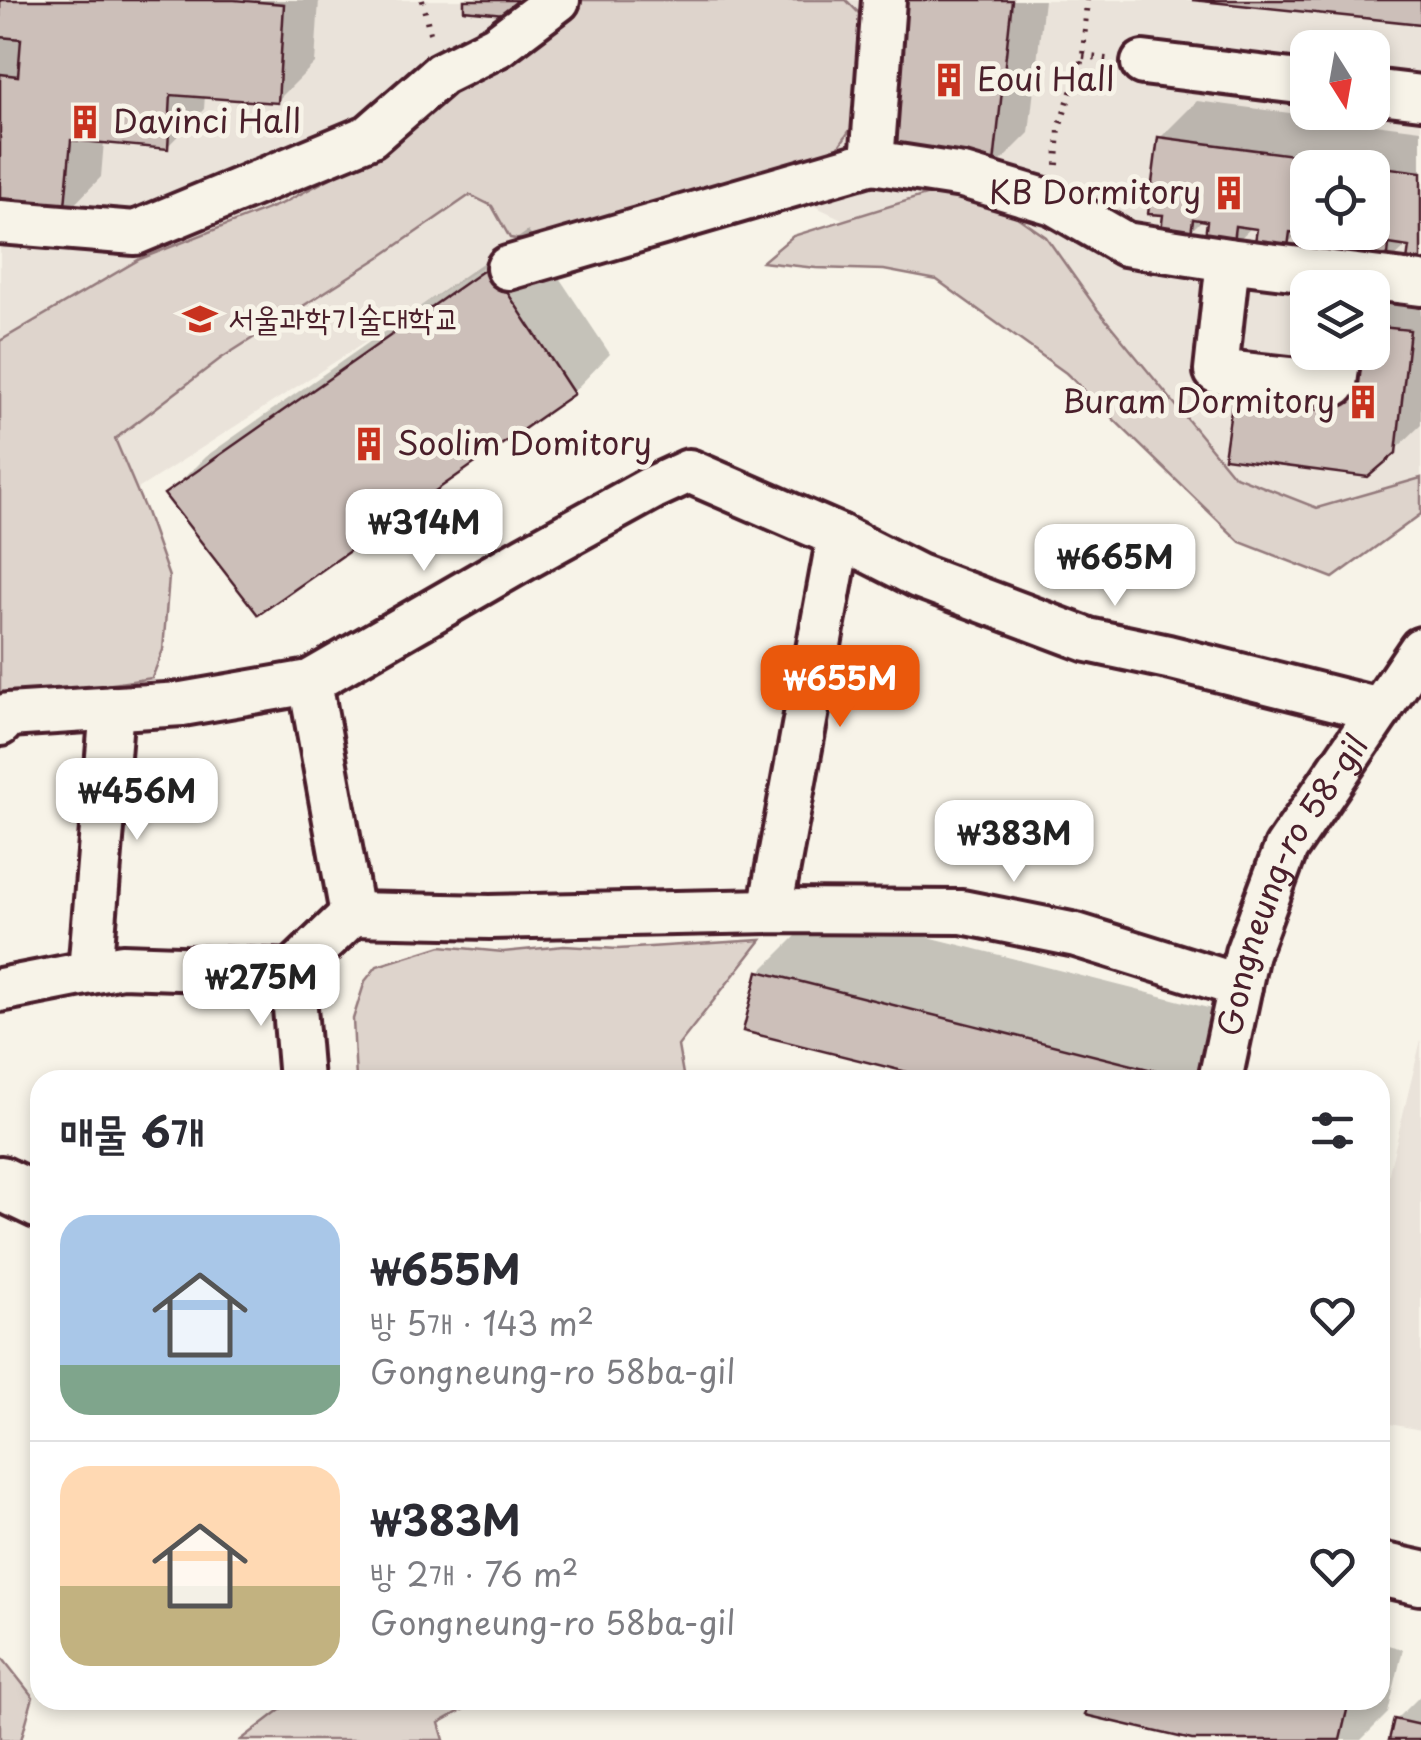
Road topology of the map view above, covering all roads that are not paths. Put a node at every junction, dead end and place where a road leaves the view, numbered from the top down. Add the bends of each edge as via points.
1 (558, 0) edge
2 (884, 0) edge
3 (1143, 63) dead end
4 (1290, 81) edge
5 (1390, 93) edge
6 (1421, 97) edge
7 (872, 162) junction
8 (0, 222) edge
9 (1228, 260) junction
10 (508, 268) dead end
11 (1290, 272) edge
12 (1390, 283) edge
13 (1421, 284) edge
14 (1336, 370) edge
15 (839, 536) junction
16 (1421, 649) edge
17 (310, 682) junction
18 (112, 708) junction
19 (1380, 710) junction
20 (0, 724) edge
21 (770, 911) junction
22 (352, 914) junction
23 (90, 972) junction
24 (292, 972) junction
25 (1240, 986) junction
26 (0, 990) edge
27 (301, 1070) edge
28 (1222, 1070) edge
29 (0, 1184) edge
30 (30, 1198) edge
31 (1390, 1572) edge
32 (1421, 1578) edge

1 - 8 street via 497,46 441,74 370,136 135,233
2 - 7 street
3 - 4 street
5 - 6 street
7 - 9 street via 963,176 1054,203 1125,244
7 - 10 street
9 - 11 street
9 - 14 street via 1216,370 1335,384
12 - 13 street
15 - 17 street via 689,470
15 - 19 street via 918,576 1088,640
15 - 21 street
16 - 19 street, Gongneung-ro 58-gil
17 - 18 street via 182,704
17 - 22 street
18 - 20 street via 8,715
18 - 23 street
19 - 25 street, Gongneung-ro 58-gil via 1286,848
21 - 22 street
21 - 25 street via 962,912 1076,935
22 - 24 street
23 - 24 street via 122,966
23 - 26 street
24 - 27 street
25 - 28 street, Gongneung-ro 58-gil
29 - 30 main road
31 - 32 main road

